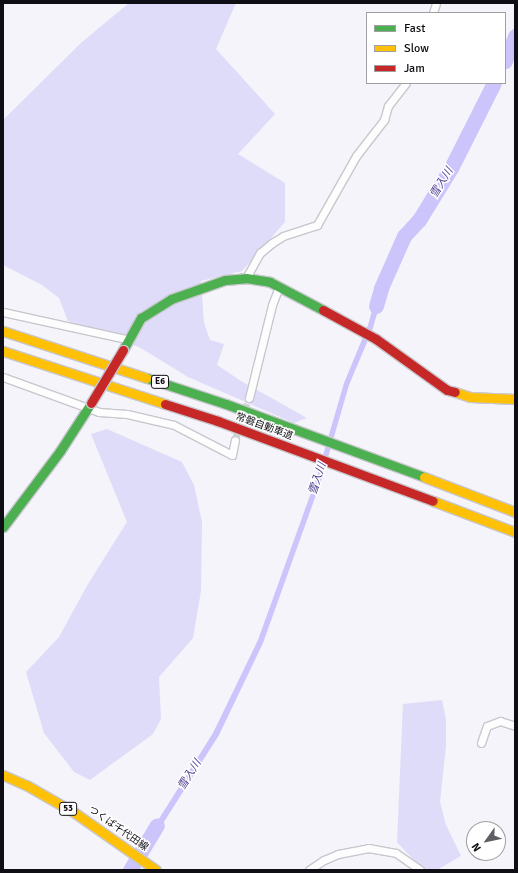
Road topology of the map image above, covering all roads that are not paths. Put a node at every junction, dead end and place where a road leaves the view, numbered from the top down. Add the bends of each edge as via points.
1 (405, 84) edge
2 (246, 278) junction
3 (279, 287) junction
4 (3, 312) edge
5 (3, 331) edge
6 (130, 340) junction
7 (3, 351) edge
8 (3, 377) edge
9 (249, 398) tunnel mouth
10 (515, 399) edge
11 (89, 405) junction
12 (235, 440) tunnel mouth
13 (515, 512) edge
14 (3, 526) edge
15 (515, 532) edge
16 (515, 726) edge
17 (481, 742) dead end
18 (3, 774) edge
19 (156, 870) edge
20 (309, 870) edge
21 (420, 870) edge

1 - 2 street via 388,106 384,120 356,156 317,225 282,236 272,243 260,253
2 - 3 main road via 270,282
2 - 6 main road via 213,283 172,299 142,318
3 - 9 street via 272,305
3 - 10 main road via 376,339 447,390 470,397
4 - 6 street
5 - 13 main road, 常磐自動車道 / E6 via 226,404
6 - 11 main road, bridge
7 - 15 main road, 常磐自動車道 / E6 via 218,421
8 - 11 street
11 - 12 street via 100,412 127,414 174,425 232,455
11 - 14 main road via 60,451
16 - 17 street via 500,721 487,726
18 - 19 main road, つくば千代田線 / 53 via 75,813
20 - 21 street via 338,854 368,848 396,853

